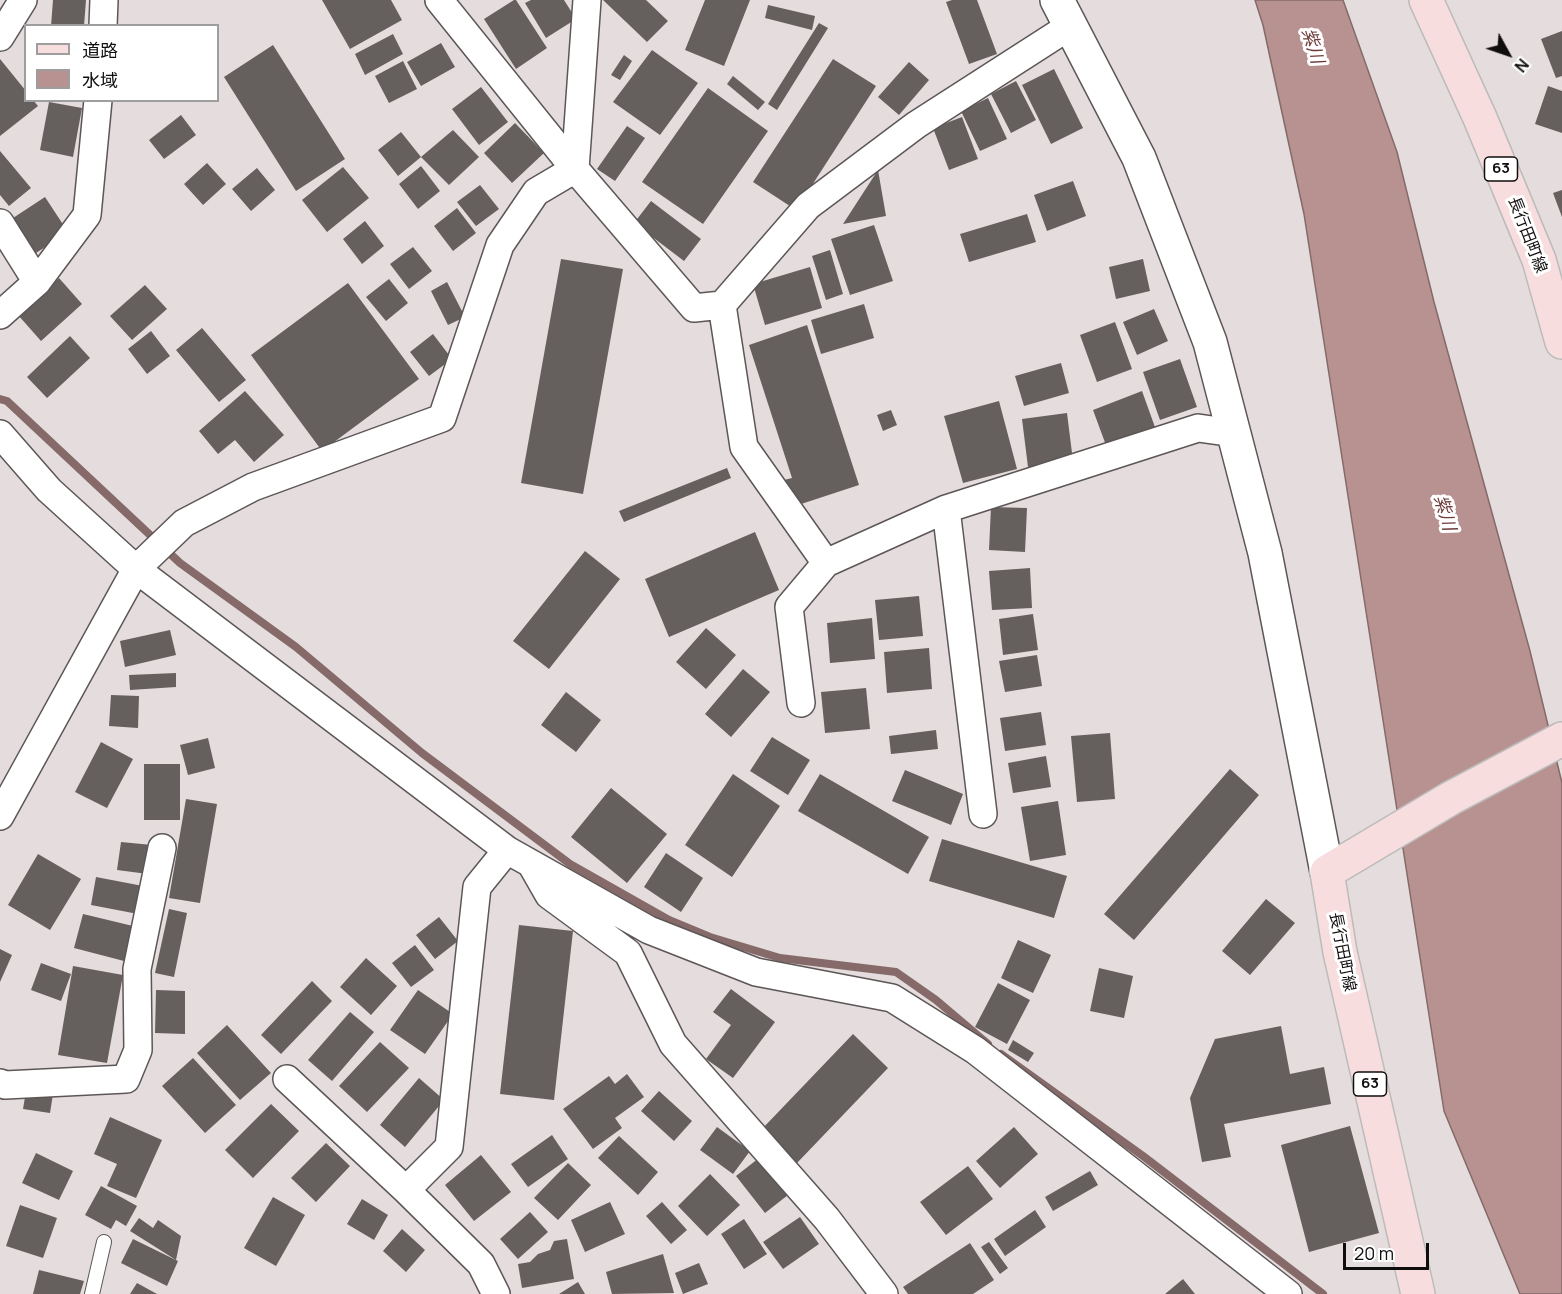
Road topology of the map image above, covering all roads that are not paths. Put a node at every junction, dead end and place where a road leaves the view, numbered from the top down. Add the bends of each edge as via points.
1 (23, 0) edge
2 (104, 0) edge
3 (439, 0) edge
4 (587, 0) edge
5 (1426, 0) edge
6 (1063, 13) edge
7 (103, 24) edge
8 (0, 37) edge
9 (98, 102) edge
10 (575, 169) junction
11 (0, 223) edge
12 (36, 282) junction
13 (722, 305) junction
14 (0, 315) edge
15 (1562, 342) edge
16 (0, 434) edge
17 (1234, 434) junction
18 (946, 509) junction
19 (826, 563) junction
20 (136, 569) junction
21 (801, 703) dead end
22 (1562, 739) edge
23 (982, 814) dead end
24 (0, 816) edge
25 (162, 848) dead end
26 (507, 850) junction
27 (531, 864) junction
28 (1340, 864) junction
29 (286, 1079) dead end
30 (0, 1083) edge
31 (406, 1190) junction
32 (104, 1242) dead end
33 (92, 1294) edge
34 (496, 1294) edge
35 (884, 1294) edge
36 (1288, 1294) edge
37 (1418, 1294) edge

1 - 8 street
2 - 7 street
3 - 10 street
4 - 10 street
5 - 15 main road, 長行田町線 / 63 via 1539,260
6 - 13 street via 808,206
6 - 17 street via 1139,158 1210,342
9 - 12 street via 87,215
10 - 13 street via 694,308
10 - 20 street via 536,192 501,245 442,418 253,487 184,524
11 - 12 street
12 - 14 street
13 - 19 street via 744,447
16 - 20 street via 49,490
17 - 18 street via 1198,428
17 - 28 street
18 - 19 street
18 - 23 street
19 - 21 street via 789,607
20 - 24 street
20 - 26 street
22 - 28 main road via 1451,798
25 - 30 street via 137,969 138,1050 126,1079
26 - 27 street
26 - 31 street via 477,887 449,1147
27 - 35 street via 549,895 628,953 673,1044 827,1219
27 - 36 street via 649,930 756,972 892,998 975,1050
28 - 37 main road, 長行田町線 / 63 via 1341,952
29 - 31 street
31 - 34 street via 481,1264
32 - 33 lane

